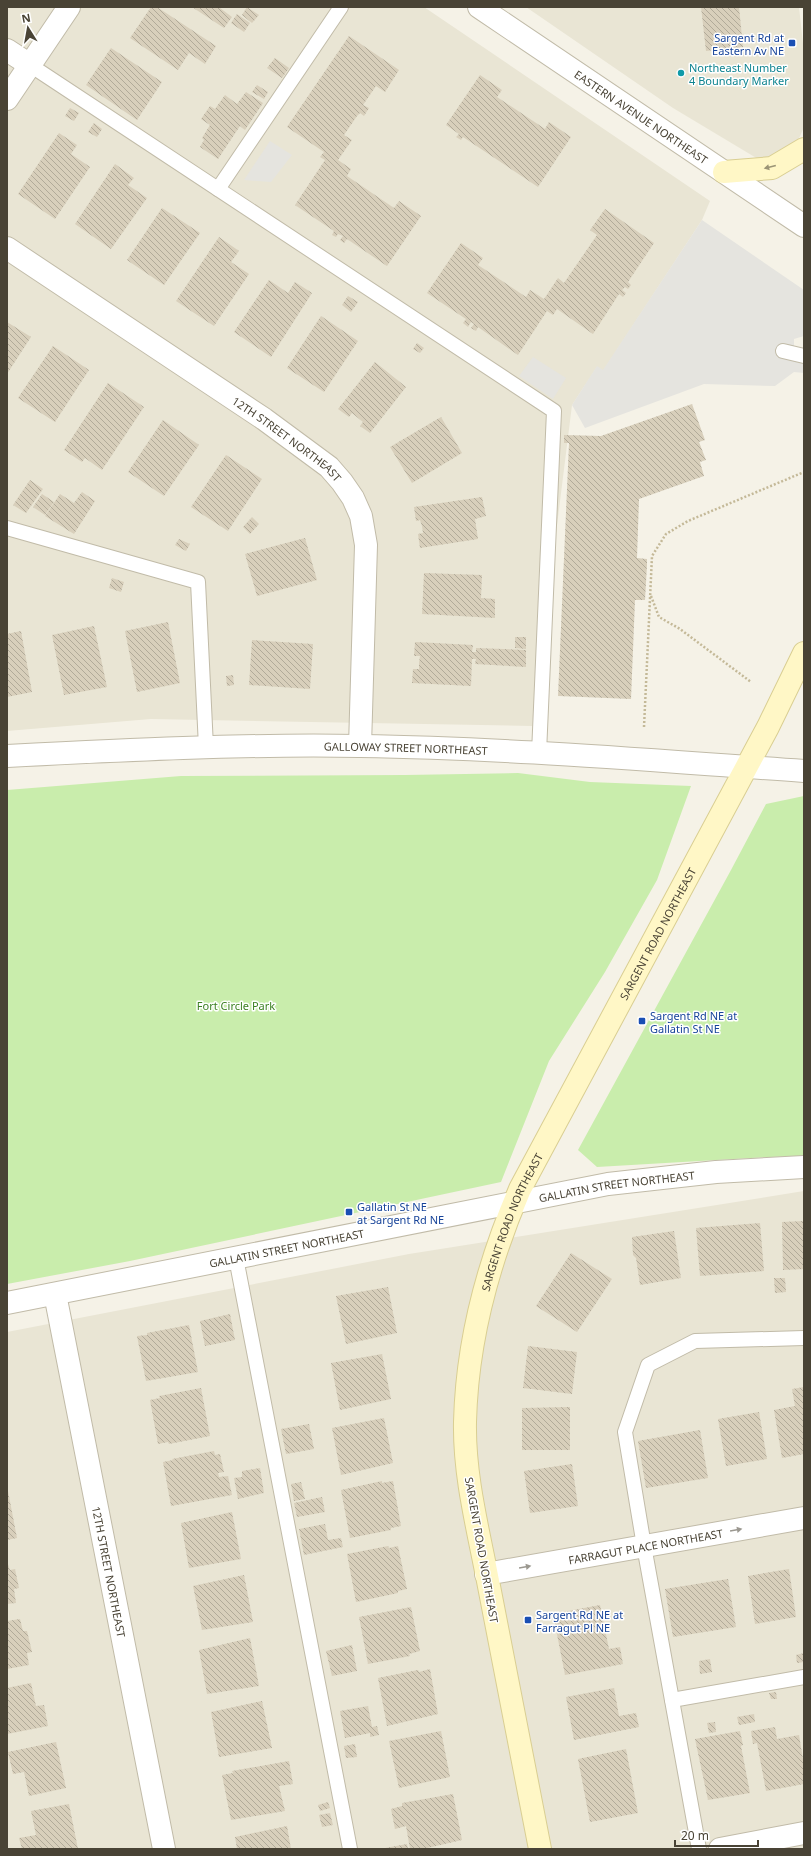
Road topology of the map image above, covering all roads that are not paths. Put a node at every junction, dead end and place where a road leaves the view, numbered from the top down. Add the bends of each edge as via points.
1 (69, 7) edge
2 (341, 7) edge
3 (479, 7) edge
4 (7, 50) edge
5 (30, 65) junction
6 (7, 99) edge
7 (804, 149) edge
8 (724, 172) junction
9 (218, 189) junction
10 (804, 226) edge
11 (7, 248) edge
12 (783, 351) dead end
13 (804, 356) edge
14 (7, 528) edge
15 (804, 654) edge
16 (360, 746) junction
17 (206, 747) junction
18 (539, 753) junction
19 (7, 756) edge
20 (747, 767) junction
21 (804, 771) edge
22 (804, 1167) edge
23 (514, 1203) junction
24 (236, 1258) junction
25 (55, 1294) junction
26 (7, 1303) edge
27 (804, 1338) edge
28 (804, 1518) edge
29 (644, 1546) junction
30 (486, 1574) junction
31 (804, 1677) edge
32 (672, 1700) junction
33 (804, 1833) edge
34 (164, 1849) edge
35 (350, 1849) edge
36 (540, 1849) edge
37 (699, 1849) edge
38 (720, 1849) edge

1 - 5 street
2 - 9 lane
3 - 8 street, EASTERN AVENUE NORTHEAST
4 - 5 street
5 - 6 street
5 - 9 lane
7 -> 8 main road via 772,168
8 - 10 street, EASTERN AVENUE NORTHEAST
9 - 18 lane via 554,411
11 - 16 street, 12TH STREET NORTHEAST via 264,419 329,468 348,490 361,516 366,545
12 - 13 lane
14 - 17 lane via 198,582
15 - 20 main road, SARGENT ROAD NORTHEAST
16 - 17 street, GALLOWAY STREET NORTHEAST
16 - 18 street, GALLOWAY STREET NORTHEAST
17 - 19 street, GALLOWAY STREET NORTHEAST
18 - 20 street, GALLOWAY STREET NORTHEAST
20 - 21 street, GALLOWAY STREET NORTHEAST
20 - 23 main road, SARGENT ROAD NORTHEAST
22 - 23 street, GALLATIN STREET NORTHEAST via 635,1180
23 - 24 street, GALLATIN STREET NORTHEAST
23 - 30 main road, SARGENT ROAD NORTHEAST via 484,1288 475,1330 467,1393 465,1423 468,1470
24 - 25 street, GALLATIN STREET NORTHEAST
24 - 35 lane
25 - 26 street, GALLATIN STREET NORTHEAST
25 - 34 street, 12TH STREET NORTHEAST
27 - 29 lane via 695,1341 648,1365 625,1432
29 -> 28 street, FARRAGUT PLACE NORTHEAST
30 -> 29 street, FARRAGUT PLACE NORTHEAST
29 - 32 lane
30 - 36 main road, SARGENT ROAD NORTHEAST
31 - 32 lane
32 - 37 lane
33 - 38 street

